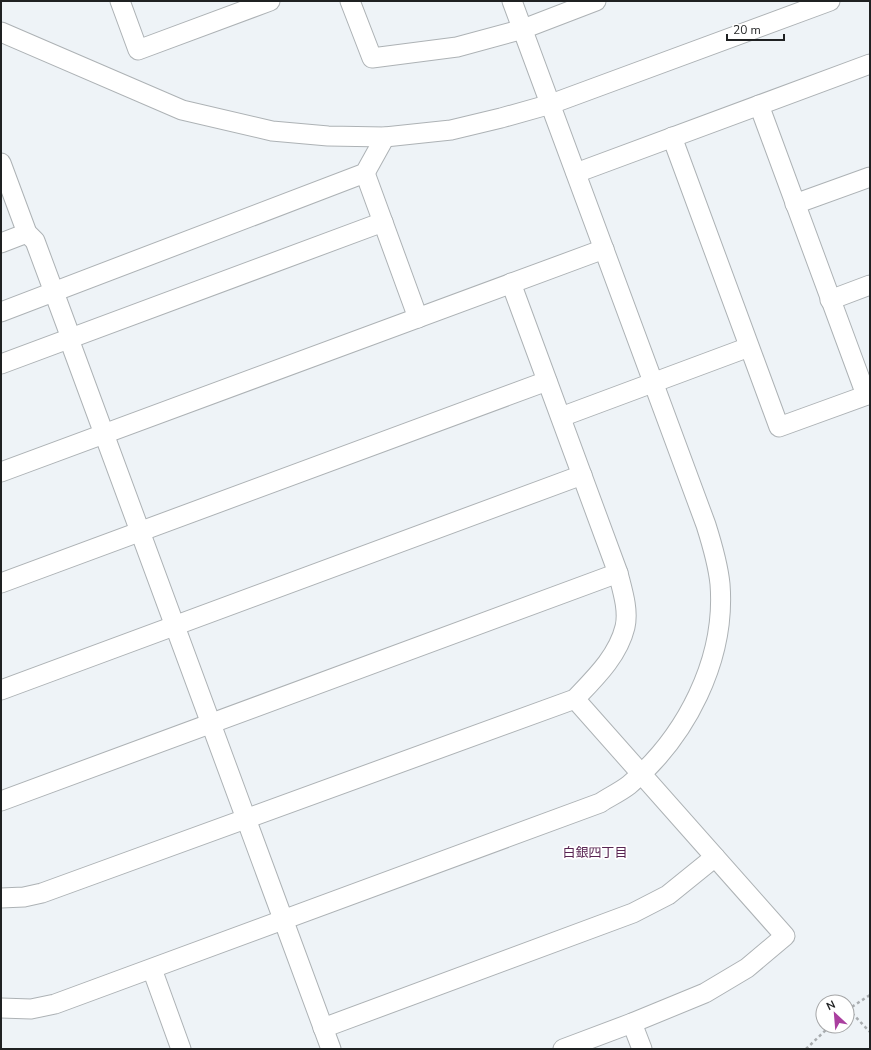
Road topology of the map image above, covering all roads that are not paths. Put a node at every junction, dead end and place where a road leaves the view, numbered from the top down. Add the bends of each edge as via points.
1 (120, 1) edge
2 (270, 1) edge
3 (350, 1) edge
4 (512, 1) edge
5 (596, 1) edge
6 (830, 1) edge
7 (523, 29) junction
8 (1, 32) edge
9 (870, 64) edge
10 (550, 104) junction
11 (759, 105) junction
12 (385, 137) junction
13 (672, 137) junction
14 (1, 163) edge
15 (365, 173) junction
16 (576, 173) junction
17 (870, 176) edge
18 (795, 204) junction
19 (383, 222) junction
20 (27, 233) junction
21 (1, 242) edge
22 (604, 249) junction
23 (511, 283) junction
24 (870, 285) edge
25 (54, 293) junction
26 (830, 300) junction
27 (1, 312) edge
28 (418, 318) junction
29 (70, 339) junction
30 (750, 347) junction
31 (1, 364) edge
32 (547, 381) junction
33 (653, 383) junction
34 (868, 395) edge
35 (561, 417) junction
36 (104, 434) junction
37 (1, 472) edge
38 (582, 475) junction
39 (140, 532) junction
40 (618, 572) junction
41 (1, 583) edge
42 (175, 626) junction
43 (1, 690) edge
44 (575, 699) junction
45 (211, 724) junction
46 (641, 773) junction
47 (1, 801) edge
48 (246, 819) junction
49 (715, 857) junction
50 (1, 898) edge
51 (283, 920) junction
52 (152, 969) junction
53 (1, 1008) edge
54 (632, 1023) junction
55 (323, 1028) junction
56 (181, 1049) edge
57 (331, 1049) edge
58 (563, 1049) edge
59 (642, 1049) edge

1 - 2 street via 138,50
3 - 7 street via 372,58 457,47
4 - 7 street
5 - 7 street
6 - 10 street
7 - 10 street
8 - 12 street via 182,110 272,131 328,136
9 - 11 street
10 - 12 street via 451,130
10 - 16 street
11 - 13 street
11 - 18 street
12 - 15 street
13 - 16 street
13 - 30 street
14 - 20 street
15 - 19 street
15 - 25 street
16 - 22 street
17 - 18 street
18 - 26 street
19 - 28 street
19 - 29 street
20 - 21 street
20 - 25 street via 35,241
22 - 23 street
22 - 33 street
23 - 28 street
23 - 32 street
24 - 26 street
25 - 27 street
25 - 29 street
26 - 34 street
28 - 36 street
29 - 31 street
29 - 36 street
30 - 33 street
30 - 34 street via 779,428
32 - 35 street
32 - 39 street
33 - 35 street
33 - 46 street via 714,552 720,584 720,612 712,660 690,711 653,763
35 - 38 street
36 - 37 street
36 - 39 street
38 - 40 street
38 - 42 street
39 - 41 street
39 - 42 street
40 - 44 street via 625,602 625,626 616,651
40 - 45 street
42 - 43 street
42 - 45 street
44 - 46 street
44 - 48 street
45 - 47 street
45 - 48 street
46 - 49 street
46 - 51 street via 628,786 600,803
48 - 50 street via 42,893
48 - 51 street
49 - 54 street via 785,936 747,968 705,993
49 - 55 street via 668,895 633,913
51 - 52 street
51 - 55 street
52 - 53 street via 55,1004 31,1009
52 - 56 street
54 - 58 street
54 - 59 street
55 - 57 street

